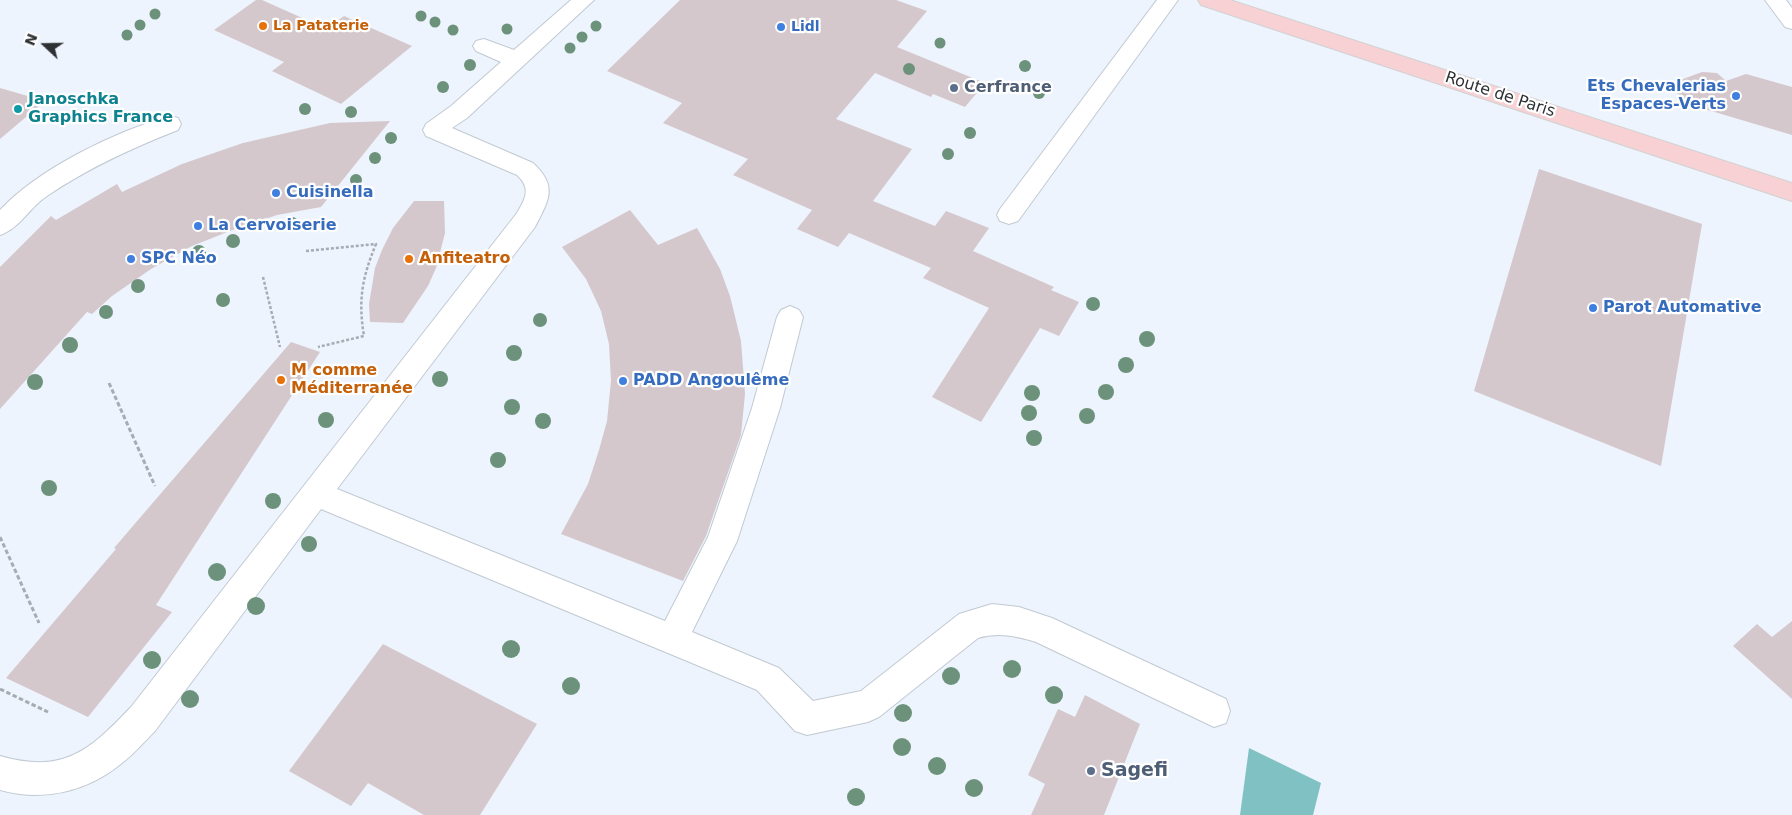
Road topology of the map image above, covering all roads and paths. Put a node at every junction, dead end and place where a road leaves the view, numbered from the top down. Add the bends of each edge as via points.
1 (563, 0) edge
2 (584, 0) edge
3 (1168, 0) edge
4 (1208, 0) edge
5 (1253, 0) edge
6 (1775, 0) edge
7 (1792, 22) edge
8 (501, 54) junction
9 (170, 124) dead end
10 (1792, 174) edge
11 (1792, 192) edge
12 (1009, 215) dead end
13 (0, 226) edge
14 (306, 252) dead end
15 (263, 277) dead end
16 (790, 317) dead end
17 (280, 347) dead end
18 (318, 347) dead end
19 (109, 383) dead end
20 (155, 486) dead end
21 (315, 493) junction
22 (0, 536) edge
23 (39, 623) dead end
24 (672, 640) junction
25 (0, 689) edge
26 (1214, 711) dead end
27 (48, 712) dead end
28 (0, 773) edge

1 - 8 street
2 - 8 street
3 - 12 street
4 - 11 main road, Route de Paris
5 - 10 main road, Route de Paris
6 - 7 street
8 - 21 street via 459,112 434,130 525,169 536,180 538,193 534,206
9 - 13 street via 81,164 35,192
14 - 18 path via 376,244 360,288 364,336
15 - 17 path
16 - 24 street via 766,408 722,541
19 - 20 path
21 - 24 street
21 - 28 street via 143,720 109,753 74,774 42,780
22 - 23 path
24 - 26 street via 768,679 807,719 868,706 970,625 992,619 1019,622 1041,629
25 - 27 path

